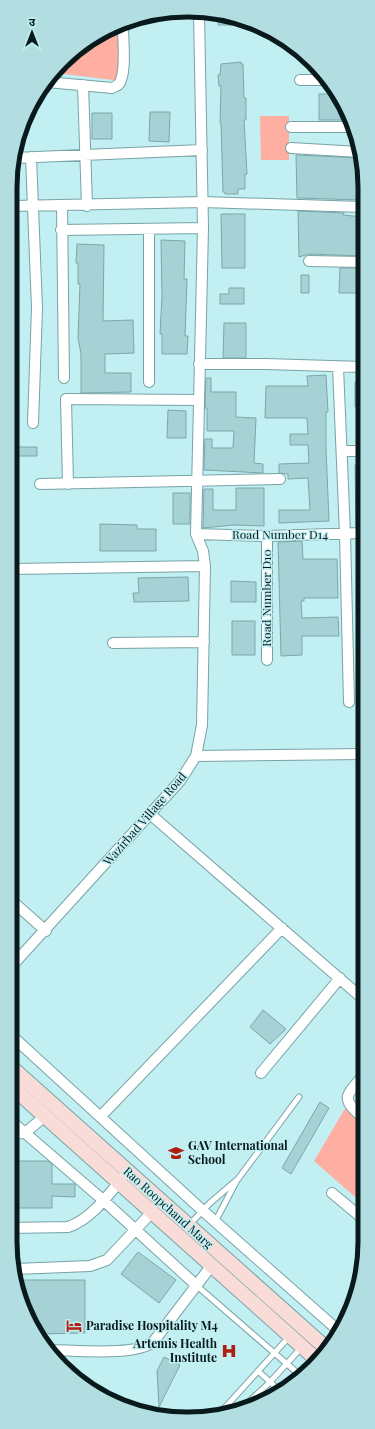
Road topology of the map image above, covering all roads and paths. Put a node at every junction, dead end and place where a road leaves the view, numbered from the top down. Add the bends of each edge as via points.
1 (199, 17) edge
2 (123, 30) edge
3 (300, 80) dead end
4 (320, 80) edge
5 (53, 83) edge
6 (83, 85) junction
7 (291, 127) dead end
8 (347, 127) edge
9 (291, 148) dead end
10 (202, 150) junction
11 (354, 152) edge
12 (84, 155) junction
13 (31, 157) junction
14 (19, 158) edge
15 (203, 202) junction
16 (17, 206) edge
17 (34, 206) junction
18 (62, 206) junction
19 (87, 206) junction
20 (358, 207) edge
21 (203, 228) junction
22 (149, 229) junction
23 (61, 230) junction
24 (309, 261) dead end
25 (358, 262) edge
26 (199, 364) junction
27 (338, 367) junction
28 (358, 367) edge
29 (64, 378) dead end
30 (149, 382) dead end
31 (198, 400) junction
32 (33, 423) dead end
33 (342, 451) junction
34 (358, 451) edge
35 (280, 478) dead end
36 (196, 481) junction
37 (40, 484) dead end
38 (68, 484) junction
39 (358, 533) edge
40 (196, 534) junction
41 (345, 534) junction
42 (267, 536) junction
43 (205, 566) junction
44 (17, 569) edge
45 (204, 642) junction
46 (113, 643) dead end
47 (267, 660) dead end
48 (349, 702) dead end
49 (358, 754) edge
50 (196, 756) junction
51 (150, 814) junction
52 (17, 905) edge
53 (282, 928) junction
54 (46, 931) junction
55 (17, 961) edge
56 (340, 978) junction
57 (358, 994) edge
58 (17, 1041) edge
59 (261, 1072) dead end
60 (17, 1074) edge
61 (358, 1082) edge
62 (17, 1091) edge
63 (299, 1097) dead end
64 (358, 1114) edge
65 (46, 1116) junction
66 (100, 1117) junction
67 (17, 1126) edge
68 (25, 1133) junction
69 (17, 1134) edge
70 (123, 1177) junction
71 (238, 1179) junction
72 (332, 1193) dead end
73 (103, 1200) junction
74 (153, 1211) junction
75 (203, 1211) junction
76 (358, 1215) edge
77 (215, 1222) junction
78 (188, 1226) junction
79 (17, 1228) edge
80 (135, 1230) junction
81 (212, 1265) junction
82 (19, 1269) edge
83 (196, 1285) junction
84 (335, 1327) edge
85 (290, 1336) junction
86 (323, 1345) edge
87 (302, 1347) junction
88 (56, 1350) edge
89 (275, 1352) junction
90 (313, 1357) edge
91 (288, 1363) junction
92 (258, 1371) junction
93 (297, 1372) edge
94 (270, 1382) junction
95 (276, 1387) edge
96 (251, 1400) edge
97 (224, 1408) edge

1 - 10 street
2 - 6 street via 123,70 119,85 112,88
3 - 4 street
5 - 6 street
6 - 12 street
7 - 8 street
9 - 11 street
10 - 12 street
10 - 15 street
12 - 13 street
12 - 19 street
13 - 14 street
13 - 17 street
15 - 19 street
15 - 20 street
15 - 21 street
16 - 17 street
17 - 18 street
17 - 32 street via 37,308
18 - 19 street
18 - 23 street
21 - 22 street
21 - 26 street
22 - 23 street
22 - 30 street
23 - 29 street
24 - 25 street
26 - 27 street
26 - 31 street
27 - 28 street
27 - 33 street
31 - 36 street
31 - 38 street via 66,399
33 - 34 street
33 - 41 street
35 - 36 street
36 - 38 street
36 - 40 street
37 - 38 street
39 - 41 street, Road Number D14
40 - 42 street, Road Number D14
40 - 43 street via 203,551
41 - 42 street, Road Number D14
41 - 48 street
42 - 47 street, Road Number D10
43 - 44 street
43 - 45 street
45 - 46 street
45 - 50 street via 202,725
49 - 50 street
50 - 51 street, Wazirbad Village Road via 180,781
51 - 53 street
51 - 54 street, Wazirbad Village Road
52 - 54 street
53 - 56 street
53 - 66 street
54 - 55 street, Wazirbad Village Road
56 - 57 street
56 - 59 street
58 - 66 street
60 - 70 main road, Rao Roopchand Marg
61 - 64 street via 347,1099 348,1105
62 - 65 main road, Rao Roopchand Marg
63 - 71 lane
65 - 68 street
65 - 70 main road, Rao Roopchand Marg
66 - 75 street
67 - 68 street
68 - 69 street
68 - 73 street
70 - 73 street
70 - 74 main road, Rao Roopchand Marg
70 - 78 main road, Rao Roopchand Marg
71 - 75 lane
71 - 77 lane
72 - 76 street
73 - 79 street via 75,1225
73 - 80 street
74 - 80 street
74 - 81 main road, Rao Roopchand Marg
75 - 77 street
75 - 78 lane
77 - 84 street
78 - 86 main road, Rao Roopchand Marg
80 - 82 street via 107,1260 100,1264
80 - 83 street
81 - 83 street
81 - 85 main road, Rao Roopchand Marg
83 - 88 street via 154,1341 143,1349
83 - 89 lane
85 - 87 main road, Rao Roopchand Marg
85 - 89 lane
87 - 90 main road, Rao Roopchand Marg
87 - 91 lane
89 - 91 lane
89 - 92 lane
91 - 93 lane
91 - 94 lane
92 - 94 lane
92 - 97 lane
94 - 95 lane
94 - 96 lane

